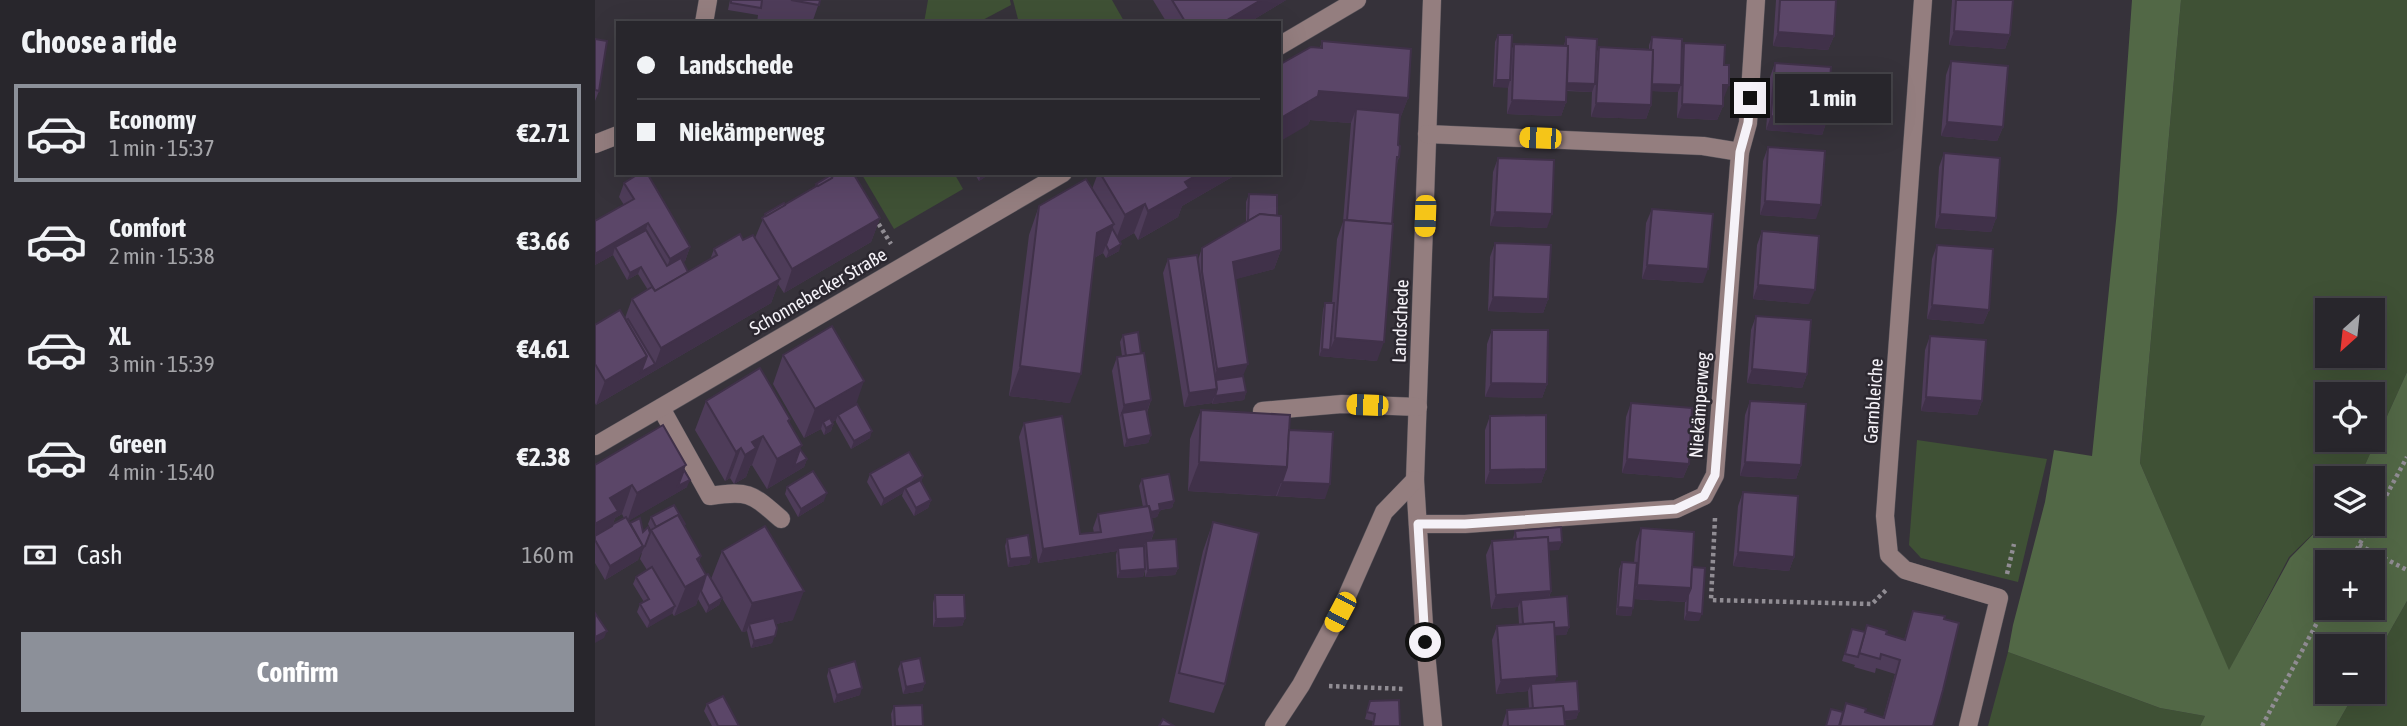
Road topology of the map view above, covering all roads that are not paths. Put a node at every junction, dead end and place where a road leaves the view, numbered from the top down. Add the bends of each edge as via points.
1 (708, 0) edge
2 (1357, 0) edge
3 (1431, 0) edge
4 (1756, 0) edge
5 (1923, 0) edge
6 (704, 21) edge
7 (1281, 45) edge
8 (1427, 134) junction
9 (616, 136) edge
10 (595, 144) edge
11 (1740, 152) junction
12 (1060, 175) edge
13 (1418, 407) junction
14 (661, 408) junction
15 (1262, 411) edge
16 (595, 446) edge
17 (1415, 480) junction
18 (781, 519) dead end
19 (1418, 524) junction
20 (1274, 726) edge
21 (1433, 726) edge
22 (1968, 726) edge

1 - 6 street
2 - 7 street
3 - 8 street, Landschede
4 - 11 street, Niekämperweg via 1748,123
5 - 22 street, Garnbleiche via 1885,516 1889,555 1905,570 1999,598
8 - 11 street via 1703,146
8 - 13 street, Landschede
9 - 10 street
11 - 19 street, Niekämperweg via 1715,475 1704,496 1676,509
12 - 14 street, Schonnebecker Straße
13 - 15 street via 1342,404
13 - 17 street, Landschede
14 - 16 street, Schonnebecker Straße
14 - 18 street via 710,496 753,495
17 - 19 street, Landschede
17 - 20 street via 1384,512 1340,612
19 - 21 street, Landschede

